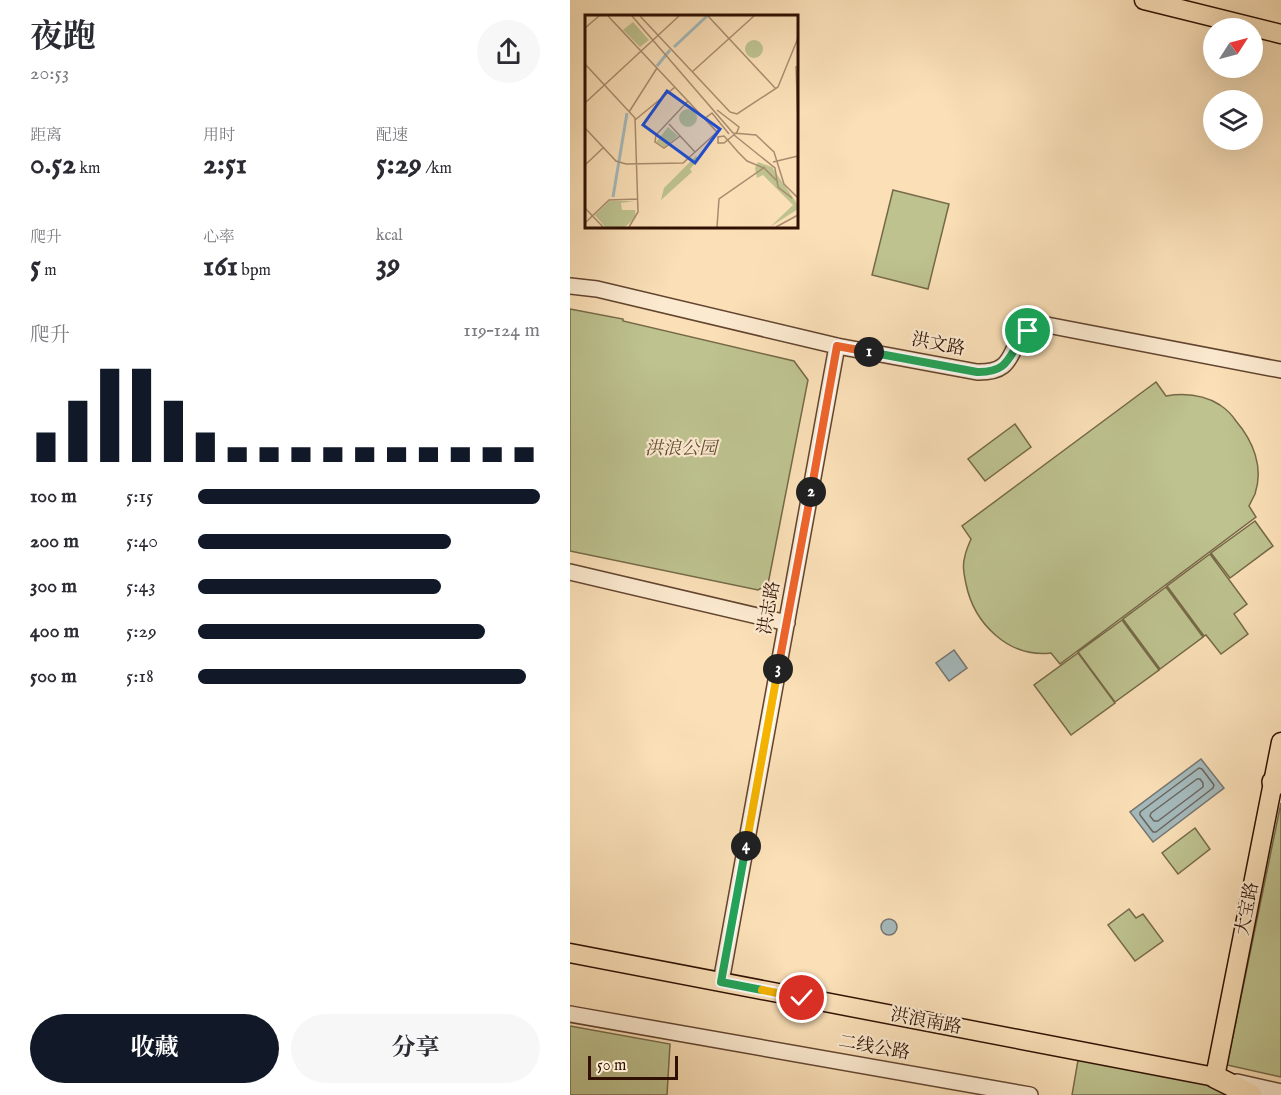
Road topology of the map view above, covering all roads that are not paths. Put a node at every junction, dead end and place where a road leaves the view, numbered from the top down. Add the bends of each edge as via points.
1 (1144, 0) edge
2 (1281, 34) edge
3 (570, 286) edge
4 (837, 346) junction
5 (1281, 370) edge
6 (570, 572) edge
7 (787, 623) junction
8 (1281, 742) edge
9 (1277, 782) edge
10 (570, 952) edge
11 (721, 982) junction
12 (570, 1014) edge
13 (1215, 1077) junction
14 (1281, 1092) edge
15 (1030, 1095) edge
16 (1251, 1095) edge

1 - 2 main road
3 - 4 street, 洪文路
4 - 5 street, 洪文路 via 987,372 1005,364 1028,331 1047,325
4 - 7 street, 洪志路
6 - 7 street
7 - 11 street, 洪志路
8 - 9 main road, 大宝路
9 - 13 main road, 大宝路
10 - 11 main road, 洪浪南路
11 - 13 main road, 洪浪南路
12 - 15 street, 二线公路
13 - 14 street, 洪浪南路
13 - 16 highway

